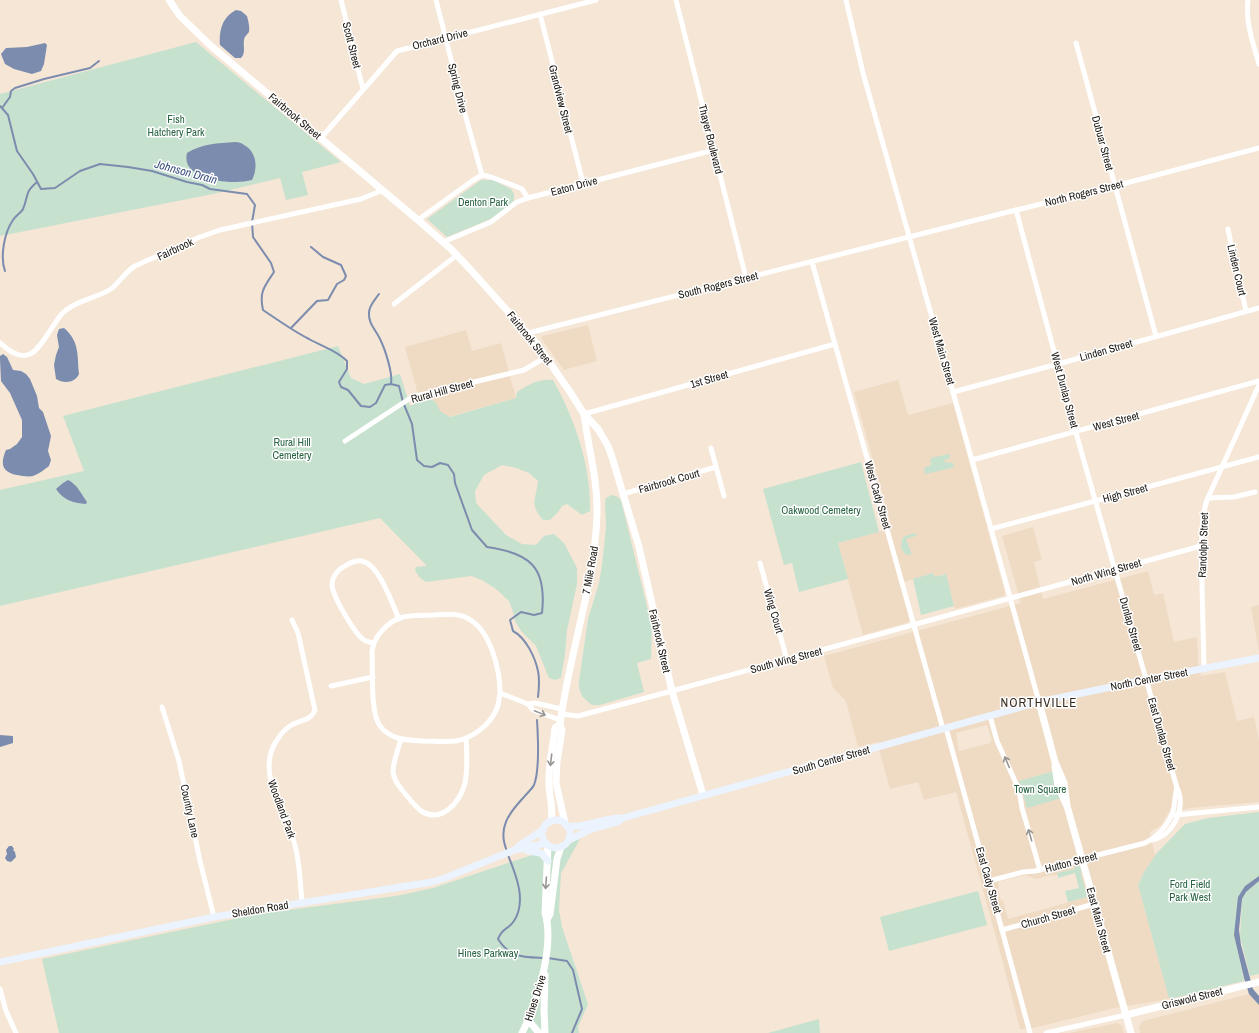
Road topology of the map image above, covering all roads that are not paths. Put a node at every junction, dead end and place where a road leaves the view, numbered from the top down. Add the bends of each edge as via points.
1 (170, 0) edge
2 (341, 0) edge
3 (436, 0) edge
4 (596, 0) edge
5 (676, 0) edge
6 (846, 0) edge
7 (1248, 0) edge
8 (540, 14) junction
9 (445, 38) junction
10 (1076, 43) dead end
11 (1259, 64) edge
12 (363, 89) junction
13 (321, 138) junction
14 (1259, 148) edge
15 (714, 150) junction
16 (482, 175) junction
17 (583, 183) junction
18 (1115, 186) junction
19 (383, 190) junction
20 (528, 198) junction
21 (1016, 210) junction
22 (418, 220) junction
23 (1228, 229) dead end
24 (909, 237) junction
25 (443, 242) junction
26 (457, 255) junction
27 (812, 262) junction
28 (746, 278) junction
29 (394, 304) dead end
30 (1259, 308) edge
31 (1246, 311) junction
32 (528, 333) junction
33 (1156, 336) junction
34 (0, 343) edge
35 (835, 344) junction
36 (546, 357) junction
37 (1058, 364) junction
38 (1259, 382) edge
39 (1259, 385) edge
40 (954, 392) junction
41 (584, 414) junction
42 (1076, 431) junction
43 (345, 441) dead end
44 (711, 448) dead end
45 (1259, 456) edge
46 (972, 460) junction
47 (1222, 467) junction
48 (716, 468) junction
49 (1255, 492) dead end
50 (623, 494) junction
51 (724, 496) dead end
52 (1208, 498) junction
53 (1096, 500) junction
54 (992, 529) junction
55 (1201, 546) junction
56 (760, 563) dead end
57 (1115, 570) junction
58 (1010, 599) junction
59 (399, 619) junction
60 (292, 620) dead end
61 (914, 625) junction
62 (373, 643) junction
63 (1259, 658) edge
64 (788, 660) junction
65 (1204, 668) junction
66 (373, 677) junction
67 (1146, 679) junction
68 (331, 686) dead end
69 (672, 691) junction
70 (500, 692) junction
71 (1039, 702) junction
72 (528, 704) junction
73 (162, 707) dead end
74 (990, 716) junction
75 (561, 717) junction
76 (944, 728) junction
77 (466, 738) junction
78 (401, 739) junction
79 (703, 795) junction
80 (1259, 807) edge
81 (1175, 815) junction
82 (623, 818) junction
83 (551, 821) junction
84 (566, 825) junction
85 (543, 830) junction
86 (569, 840) junction
87 (547, 844) junction
88 (561, 847) junction
89 (518, 849) junction
90 (1082, 858) junction
91 (548, 861) junction
92 (1040, 870) junction
93 (989, 881) junction
94 (302, 902) junction
95 (1094, 904) junction
96 (214, 917) junction
97 (547, 920) junction
98 (1002, 930) junction
99 (0, 962) edge
100 (545, 964) junction
101 (1257, 982) edge
102 (0, 989) edge
103 (1126, 1015) junction
104 (528, 1021) junction
105 (16, 1033) edge
106 (522, 1033) edge
107 (539, 1033) edge
108 (545, 1033) edge
109 (1030, 1033) edge
110 (1046, 1033) edge
111 (1131, 1033) edge

1 - 13 street, Fairbrook Street via 180,16 211,46
2 - 12 street, Scott Street
3 - 9 street, Spring Drive
4 - 8 street, Orchard Drive
5 - 15 street, Thayer Boulevard
6 - 24 street, West Main Street via 863,73
7 - 11 street via 1248,26
8 - 9 street, Orchard Drive
8 - 17 street, Grandview Street
9 - 12 street, Orchard Drive via 397,50
9 - 16 street, Spring Drive
10 - 18 street, Dubuar Street
12 - 13 street, Orchard Drive
13 - 19 street, Fairbrook Street
14 - 18 street, North Rogers Street
15 - 17 street, Eaton Drive
15 - 28 street, Thayer Boulevard
16 - 20 street via 522,189
16 - 22 street
17 - 20 street, Eaton Drive
18 - 21 street, North Rogers Street
18 - 33 street, Dubuar Street
19 - 22 street, Fairbrook Street
19 - 34 street, Fairbrook via 361,199 220,230 200,237 135,266 112,288 64,312 36,350 30,354 18,355
20 - 25 street, Eaton Drive via 517,202 490,222
21 - 24 street, North Rogers Street
21 - 37 street, West Dunlap Street
22 - 25 street, Fairbrook Street
23 - 31 street, Linden Court
24 - 27 street, South Rogers Street
24 - 40 street, West Main Street
25 - 26 street, Fairbrook Street
26 - 29 street
26 - 32 street, Fairbrook Street
27 - 28 street, South Rogers Street
27 - 35 street, West Cady Street
28 - 32 street, South Rogers Street
30 - 31 street, Linden Street
31 - 33 street, Linden Street
32 - 36 street, Fairbrook Street
33 - 37 street, Linden Street
35 - 41 street, 1st Street
35 - 61 street, West Cady Street
36 - 41 street, Fairbrook Street
36 - 43 street, Rural Hill Street via 524,370 416,396
37 - 40 street, Linden Street
37 - 42 street, West Dunlap Street
38 - 42 street, West Street
39 - 47 street, Randolph Street
40 - 46 street, West Main Street
41 - 50 street, Fairbrook Street via 605,441
41 - 75 street, 7 Mile Road via 596,487 597,524 591,568
42 - 46 street, West Street
42 - 53 street, West Dunlap Street
44 - 48 street
45 - 47 street, High Street
46 - 54 street, West Main Street
47 - 52 street, Randolph Street
47 - 53 street, High Street
48 - 50 street, Fairbrook Court
48 - 51 street
49 - 52 street via 1234,497
50 - 69 street, Fairbrook Street via 639,547
52 - 55 street, Randolph Street via 1203,515
53 - 54 street, High Street
53 - 57 street, West Dunlap Street
54 - 58 street, West Main Street
55 - 57 street, North Wing Street
55 - 65 street, Randolph Street
56 - 64 street, Wing Court
57 - 58 street, North Wing Street
57 - 67 street, Dunlap Street
58 - 61 street, South Wing Street
58 - 71 street, West Main Street
59 - 62 street via 380,633
59 - 62 street via 380,577 371,566 362,561 355,561 340,569 333,579 334,594 357,633 364,640
59 - 70 street via 454,614 472,621 482,631 493,654
60 - 94 street, Woodland Park via 298,633 315,710 310,718 291,725 280,736 271,752 270,770 274,792 295,843
61 - 64 street, South Wing Street
61 - 76 street, West Cady Street
62 - 66 street
63 - 65 main road, North Center Street
64 - 69 street, South Wing Street
65 - 67 main road, North Center Street
66 - 68 street
66 - 78 street via 374,710 377,720 387,732
67 - 71 main road, North Center Street
67 - 81 street, East Dunlap Street via 1180,794
69 - 75 street, South Wing Street via 578,716
69 - 79 street, Fairbrook Street
70 - 72 street
70 - 77 street via 497,707 491,718
71 - 74 main road, South Center Street
71 - 90 street, East Main Street via 1055,762 1058,786 1067,806
72 - 75 street via 535,703
72 -> 75 street via 533,710
73 - 96 street, Country Lane via 179,761
74 - 76 main road, South Center Street
92 -> 74 street via 1018,790
75 -> 83 street, 7 Mile Road via 555,728 549,777 553,805
75 - 84 street, 7 Mile Road via 556,783
76 - 79 main road, South Center Street
76 - 93 street, East Cady Street
77 - 78 street via 455,741
77 - 78 street via 467,766 463,790 449,810 435,815 426,814 418,808 395,780 393,771
79 - 82 main road, South Center Street
80 - 81 street
81 - 90 street, Hutton Street via 1171,827 1158,839
82 - 84 main road, South Center Street via 615,817 583,825
82 - 86 main road, South Center Street
83 - 84 main road
83 - 85 main road
84 - 86 main road via 570,833
85 - 87 main road via 543,839
85 - 89 main road, Sheldon Road
86 - 88 main road
87 - 88 main road via 554,848
87 - 89 main road, Sheldon Road
87 - 91 street
88 - 97 street
89 - 91 main road via 541,853
89 - 94 main road, Sheldon Road via 432,882
90 - 92 street, Hutton Street
90 - 95 street, East Main Street
91 -> 97 street via 545,913
92 - 93 street, Hutton Street
93 - 98 street, East Cady Street
94 - 96 main road, Sheldon Road
95 - 98 street, Church Street
95 - 103 street, East Main Street
96 - 99 main road, Sheldon Road
97 - 100 street
98 - 109 street, East Cady Street
100 - 104 street, Hines Drive via 537,999
100 - 108 street
101 - 103 street, Griswold Street
102 - 105 street
103 - 110 street
103 - 111 street, East Main Street
104 - 106 street, Hines Drive
104 - 107 street

